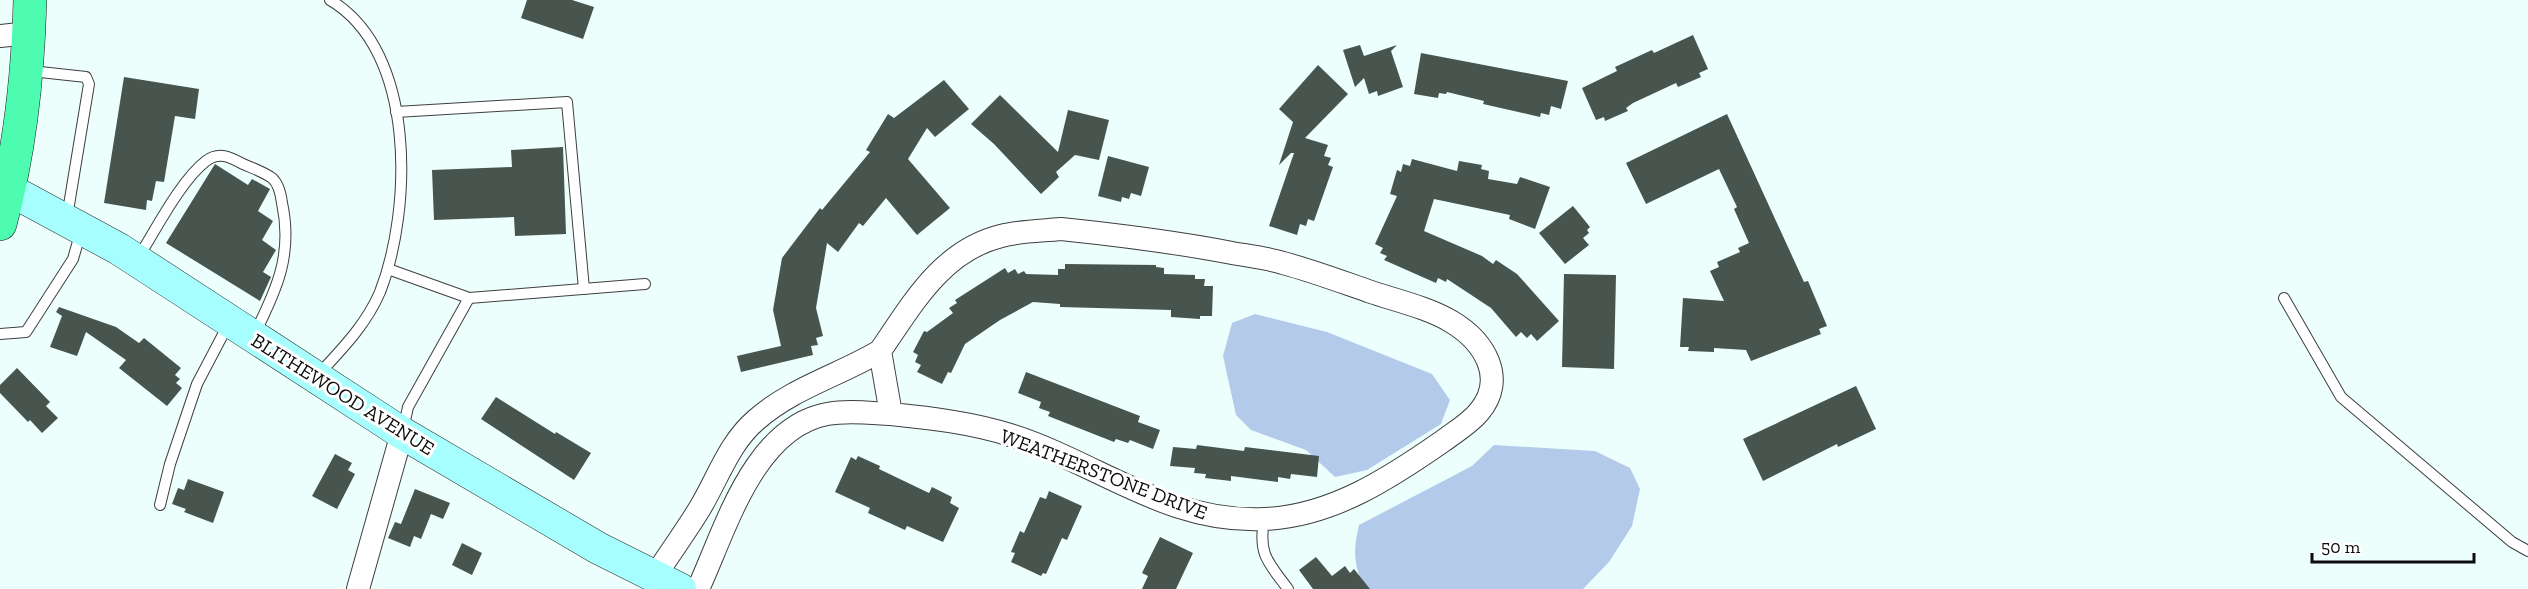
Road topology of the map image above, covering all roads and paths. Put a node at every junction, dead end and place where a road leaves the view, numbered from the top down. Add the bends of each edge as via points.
1 (30, 0) edge
2 (330, 0) edge
3 (15, 35) edge
4 (25, 71) junction
5 (396, 112) junction
6 (10, 190) junction
7 (74, 224) junction
8 (0, 225) edge
9 (136, 261) junction
10 (387, 269) junction
11 (645, 284) dead end
12 (584, 289) junction
13 (469, 298) junction
14 (2284, 298) dead end
15 (241, 330) junction
16 (0, 334) edge
17 (880, 351) junction
18 (317, 376) junction
19 (891, 414) junction
20 (402, 433) junction
21 (160, 505) dead end
22 (1264, 519) junction
23 (2528, 551) edge
24 (668, 583) edge
25 (358, 589) edge
26 (698, 589) edge
27 (1288, 589) edge

1 - 3 highway
2 - 5 lane via 350,16 375,48 391,87
3 - 4 highway
4 - 6 highway via 19,143
4 - 7 lane via 86,77 89,84
5 - 10 lane via 399,201
5 - 12 lane via 567,102
6 - 7 street, BLITHEWOOD AVENUE
6 - 8 highway
7 - 9 street, BLITHEWOOD AVENUE
7 - 16 lane via 73,259 26,332
9 - 15 street, BLITHEWOOD AVENUE
9 - 15 lane via 190,177 206,160 227,156 273,179 280,190 287,233 284,267 275,294
10 - 13 lane
10 - 18 lane via 368,315
11 - 12 lane
12 - 13 lane
13 - 20 lane via 408,407
14 - 23 lane via 2341,397 2512,542
15 - 18 street, BLITHEWOOD AVENUE
15 - 21 lane via 197,384
17 - 19 street
17 - 22 street, WEATHERSTONE DRIVE via 918,294 958,256 1000,236 1061,229 1166,240 1282,262 1451,321 1489,358 1494,384 1491,393 1464,425 1387,478 1352,496 1316,511
17 - 24 street via 807,387 756,420 723,464
18 - 20 street, BLITHEWOOD AVENUE
19 - 22 street, WEATHERSTONE DRIVE via 1010,435 1194,513
19 - 26 street, WEATHERSTONE DRIVE via 825,414 807,421 764,453 737,499
20 - 24 street, BLITHEWOOD AVENUE via 598,548
20 - 25 street
22 - 27 lane via 1261,541 1266,560

